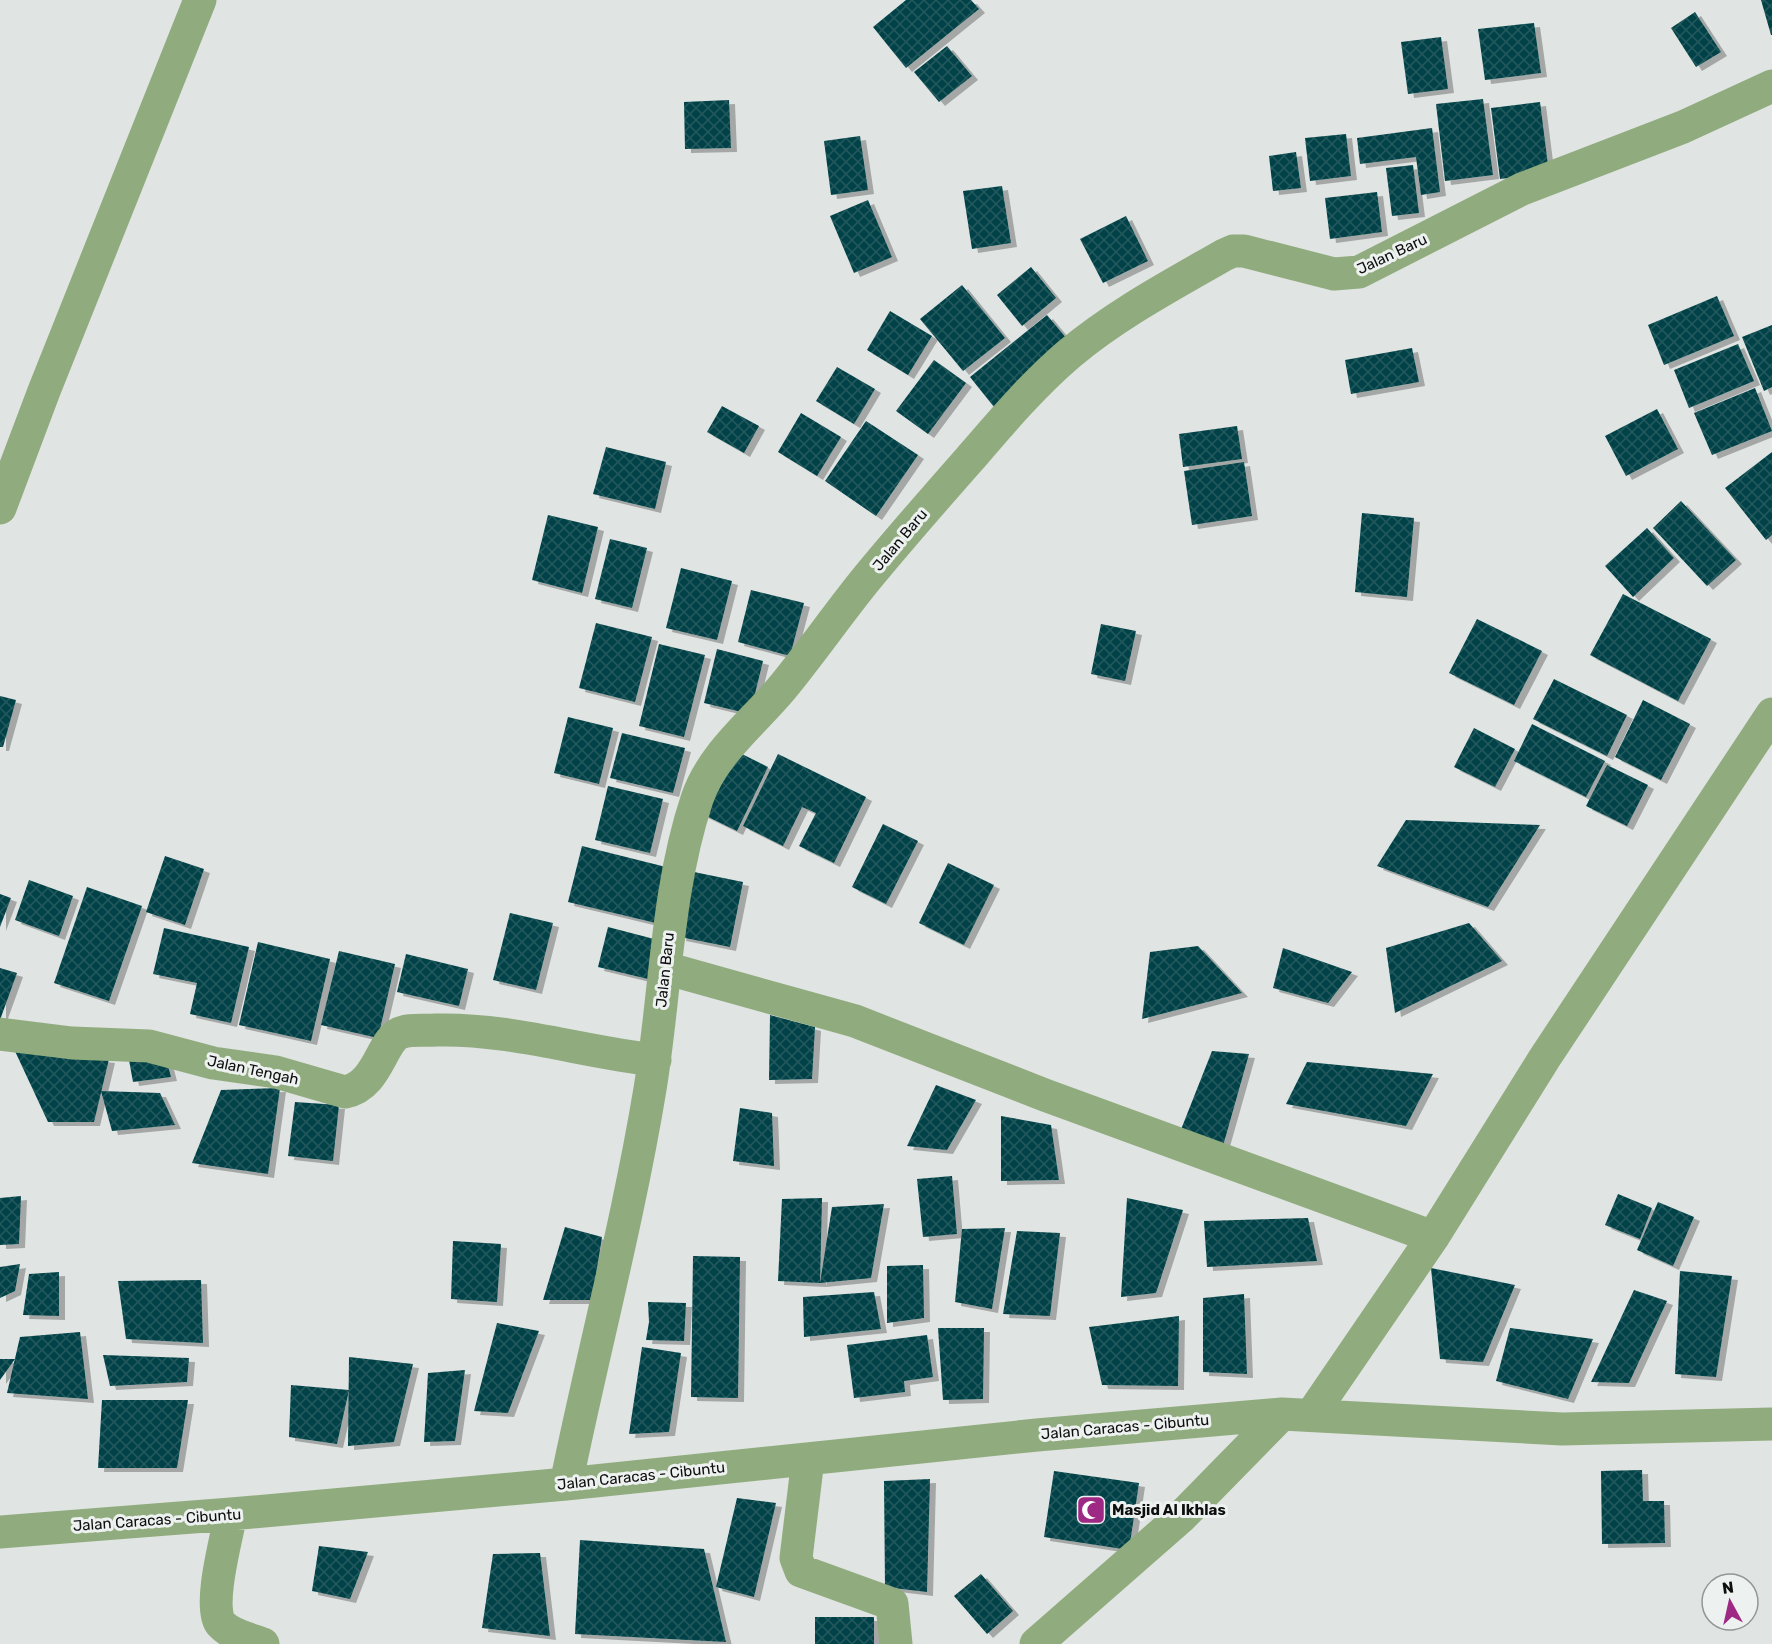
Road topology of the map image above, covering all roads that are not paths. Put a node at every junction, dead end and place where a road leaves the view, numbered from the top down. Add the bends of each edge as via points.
1 (200, 0) edge
2 (1772, 86) edge
3 (0, 508) edge
4 (1772, 714) edge
5 (665, 968) junction
6 (0, 1034) edge
7 (655, 1060) junction
8 (1433, 1237) junction
9 (1297, 1414) junction
10 (1772, 1424) edge
11 (808, 1459) junction
12 (566, 1484) junction
13 (231, 1514) junction
14 (0, 1532) edge
15 (263, 1644) edge
16 (896, 1644) edge
17 (1036, 1644) edge

1 - 3 street
2 - 5 street, Jalan Baru via 1683,127 1522,189 1359,272 1334,274 1233,251 1121,314 1068,356 1022,399 970,458 863,583 781,690 726,749 698,795 670,920
4 - 8 street via 1544,1059
5 - 7 street, Jalan Baru
5 - 8 street via 855,1021
6 - 7 street, Jalan Tengah via 72,1043 149,1046 213,1063 276,1072 345,1092 365,1083 396,1037 406,1031 459,1030 560,1042
7 - 12 street, Jalan Baru via 618,1257
8 - 9 street
9 - 10 street, Jalan Caracas - Cibuntu via 1562,1429
9 - 11 street, Jalan Caracas - Cibuntu
9 - 17 street
11 - 12 street, Jalan Caracas - Cibuntu
11 - 16 street via 796,1558 801,1570 892,1604
12 - 13 street, Jalan Caracas - Cibuntu
13 - 14 street, Jalan Caracas - Cibuntu
13 - 15 street via 215,1605 220,1623

